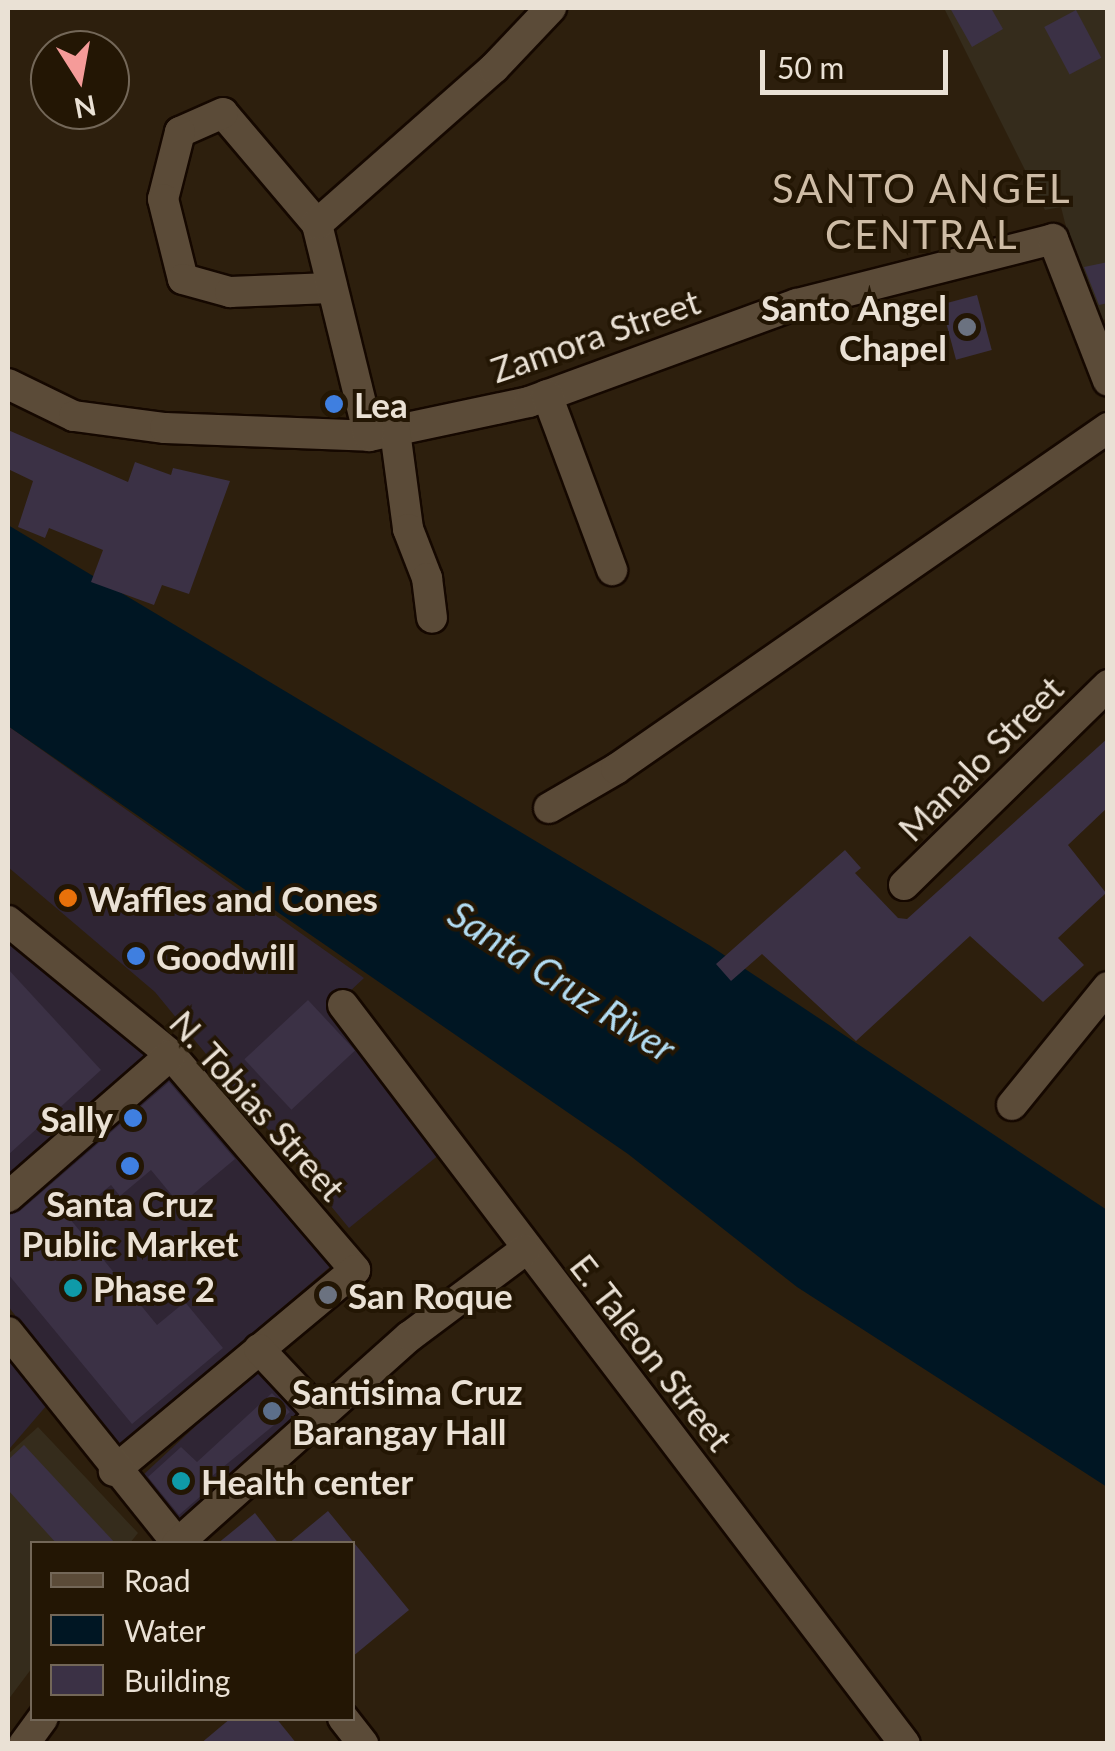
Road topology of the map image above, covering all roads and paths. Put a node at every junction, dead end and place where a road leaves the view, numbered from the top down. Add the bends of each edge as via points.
1 (551, 8) edge
2 (316, 224) junction
3 (330, 288) junction
4 (1098, 338) edge
5 (1108, 381) edge
6 (8, 384) edge
7 (547, 395) junction
8 (1108, 428) edge
9 (382, 433) junction
10 (612, 570) dead end
11 (432, 618) dead end
12 (1108, 685) edge
13 (549, 808) dead end
14 (904, 885) dead end
15 (8, 920) edge
16 (1108, 987) edge
17 (344, 1004) dead end
18 (171, 1055) junction
19 (1012, 1105) dead end
20 (8, 1198) edge
21 (525, 1250) junction
22 (8, 1332) edge
23 (258, 1350) junction
24 (320, 1414) junction
25 (114, 1472) junction
26 (176, 1541) edge
27 (180, 1541) edge
28 (41, 1721) edge
29 (345, 1721) edge
30 (24, 1744) edge
31 (363, 1744) edge
32 (905, 1744) edge

1 - 2 street via 494,68
2 - 3 street
2 - 3 street via 223,113 180,132 162,199 183,279 230,292
3 - 9 street
4 - 5 street, Zamora Street
4 - 7 street, Zamora Street via 1052,239 797,304
6 - 9 street, Zamora Street via 74,416 165,428
7 - 9 street, Zamora Street
7 - 10 street
8 - 13 street via 632,759
9 - 11 street via 427,578
12 - 14 street, Manalo Street
15 - 18 street, N. Tobias Street
16 - 19 street
17 - 21 street, E. Taleon Street
18 - 20 street
18 - 23 street, N. Tobias Street via 355,1270
21 - 24 street
21 - 32 street, E. Taleon Street
22 - 25 street
23 - 24 street
23 - 25 street
24 - 27 street
25 - 26 street
28 - 30 street
29 - 31 street

